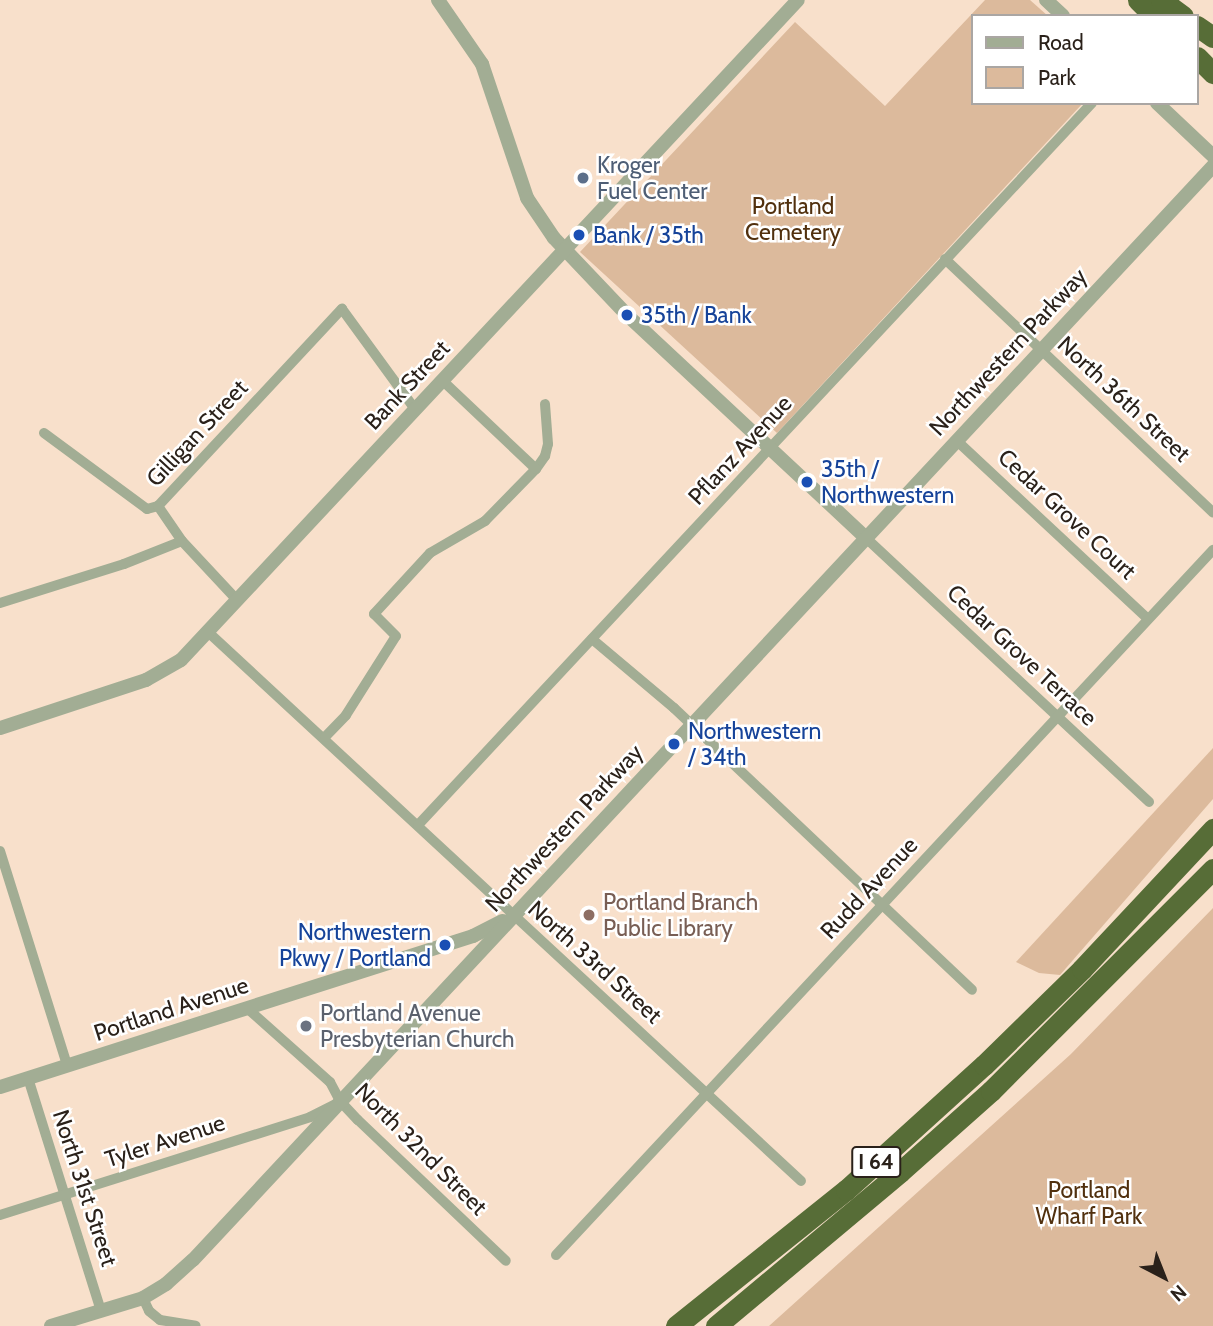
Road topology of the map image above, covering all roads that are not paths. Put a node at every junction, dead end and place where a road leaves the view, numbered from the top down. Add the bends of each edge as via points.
1 (438, 0) edge
2 (798, 0) edge
3 (1046, 0) edge
4 (1138, 0) edge
5 (1161, 0) edge
6 (1061, 14) edge
7 (1152, 14) edge
8 (1180, 14) edge
9 (1199, 59) edge
10 (1213, 73) edge
11 (1090, 105) edge
12 (1159, 105) edge
13 (1213, 156) edge
14 (1213, 166) edge
15 (564, 251) junction
16 (945, 259) junction
17 (1041, 350) junction
18 (442, 380) junction
19 (545, 404) dead end
20 (415, 409) junction
21 (44, 433) dead end
22 (956, 440) junction
23 (770, 448) junction
24 (536, 469) junction
25 (158, 506) junction
26 (1213, 512) edge
27 (866, 538) junction
28 (182, 541) junction
29 (1213, 550) edge
30 (237, 600) junction
31 (0, 603) edge
32 (1148, 620) junction
33 (208, 632) junction
34 (592, 639) junction
35 (1058, 717) junction
36 (691, 725) junction
37 (0, 728) edge
38 (326, 737) junction
39 (1149, 802) dead end
40 (418, 825) junction
41 (1213, 829) edge
42 (0, 851) edge
43 (1213, 859) edge
44 (1213, 869) edge
45 (1181, 901) junction
46 (881, 906) junction
47 (513, 916) junction
48 (972, 990) dead end
49 (247, 1009) junction
50 (67, 1065) junction
51 (28, 1078) junction
52 (0, 1087) edge
53 (707, 1093) junction
54 (340, 1101) junction
55 (801, 1181) dead end
56 (66, 1195) junction
57 (0, 1216) edge
58 (556, 1255) dead end
59 (506, 1261) dead end
60 (143, 1297) junction
61 (102, 1311) junction
62 (51, 1326) edge
63 (196, 1326) edge
64 (676, 1326) edge
65 (716, 1326) edge

1 - 15 street via 480,58 527,198
2 - 15 street, Bank Street
3 - 6 street
4 - 7 highway
5 - 8 highway
9 - 10 highway
11 - 16 street, Pflanz Avenue
12 - 13 street
14 - 17 street, Northwestern Parkway
15 - 18 street, Bank Street
15 - 23 street
16 - 17 street, North 36th Street
16 - 23 street, Pflanz Avenue
17 - 22 street, Northwestern Parkway
17 - 26 street, North 36th Street
18 - 20 street, Bank Street
18 - 24 street
19 - 24 street via 548,444
20 - 25 street, Gilligan Street via 342,309
20 - 30 street, Bank Street
21 - 25 street via 146,509
22 - 27 street, Northwestern Parkway
22 - 32 street, Cedar Grove Court
23 - 27 street
23 - 34 street, Pflanz Avenue
24 - 38 street via 485,521 430,553 374,614 396,636 346,715
25 - 28 street, Gilligan Street
27 - 35 street, Cedar Grove Terrace
27 - 36 street, Northwestern Parkway
28 - 30 street, Gilligan Street
28 - 31 street
29 - 32 street, Rudd Avenue
30 - 33 street, Bank Street
32 - 35 street, Rudd Avenue
33 - 37 street, Bank Street via 181,660 146,680
33 - 38 street, North 33rd Street
34 - 36 street
34 - 40 street, Pflanz Avenue
35 - 39 street, Cedar Grove Terrace
35 - 46 street, Rudd Avenue
36 - 46 street
36 - 47 street, Northwestern Parkway
38 - 40 street, North 33rd Street
40 - 47 street, North 33rd Street
41 - 64 highway, I 64 via 1066,986 846,1190
42 - 50 street
43 - 45 highway
44 - 45 highway, I 64
45 - 65 highway, I 64 via 991,1091
46 - 48 street
46 - 53 street, Rudd Avenue
47 - 49 street, Portland Avenue via 473,936
47 - 53 street, North 33rd Street via 536,932
47 - 54 street, Northwestern Parkway
49 - 50 street, Portland Avenue
49 - 54 street, North 32nd Street via 330,1082
50 - 51 street, Portland Avenue
51 - 52 street, Portland Avenue
51 - 56 street, North 31st Street
53 - 55 street, North 33rd Street
53 - 58 street, Rudd Avenue
54 - 56 street, Tyler Avenue via 310,1117
54 - 59 street, North 32nd Street
54 - 60 street, Northwestern Parkway via 192,1260
56 - 57 street, Tyler Avenue
56 - 61 street, North 31st Street
60 - 61 street, Northwestern Parkway
60 - 63 street via 160,1320
61 - 62 street, Northwestern Parkway

